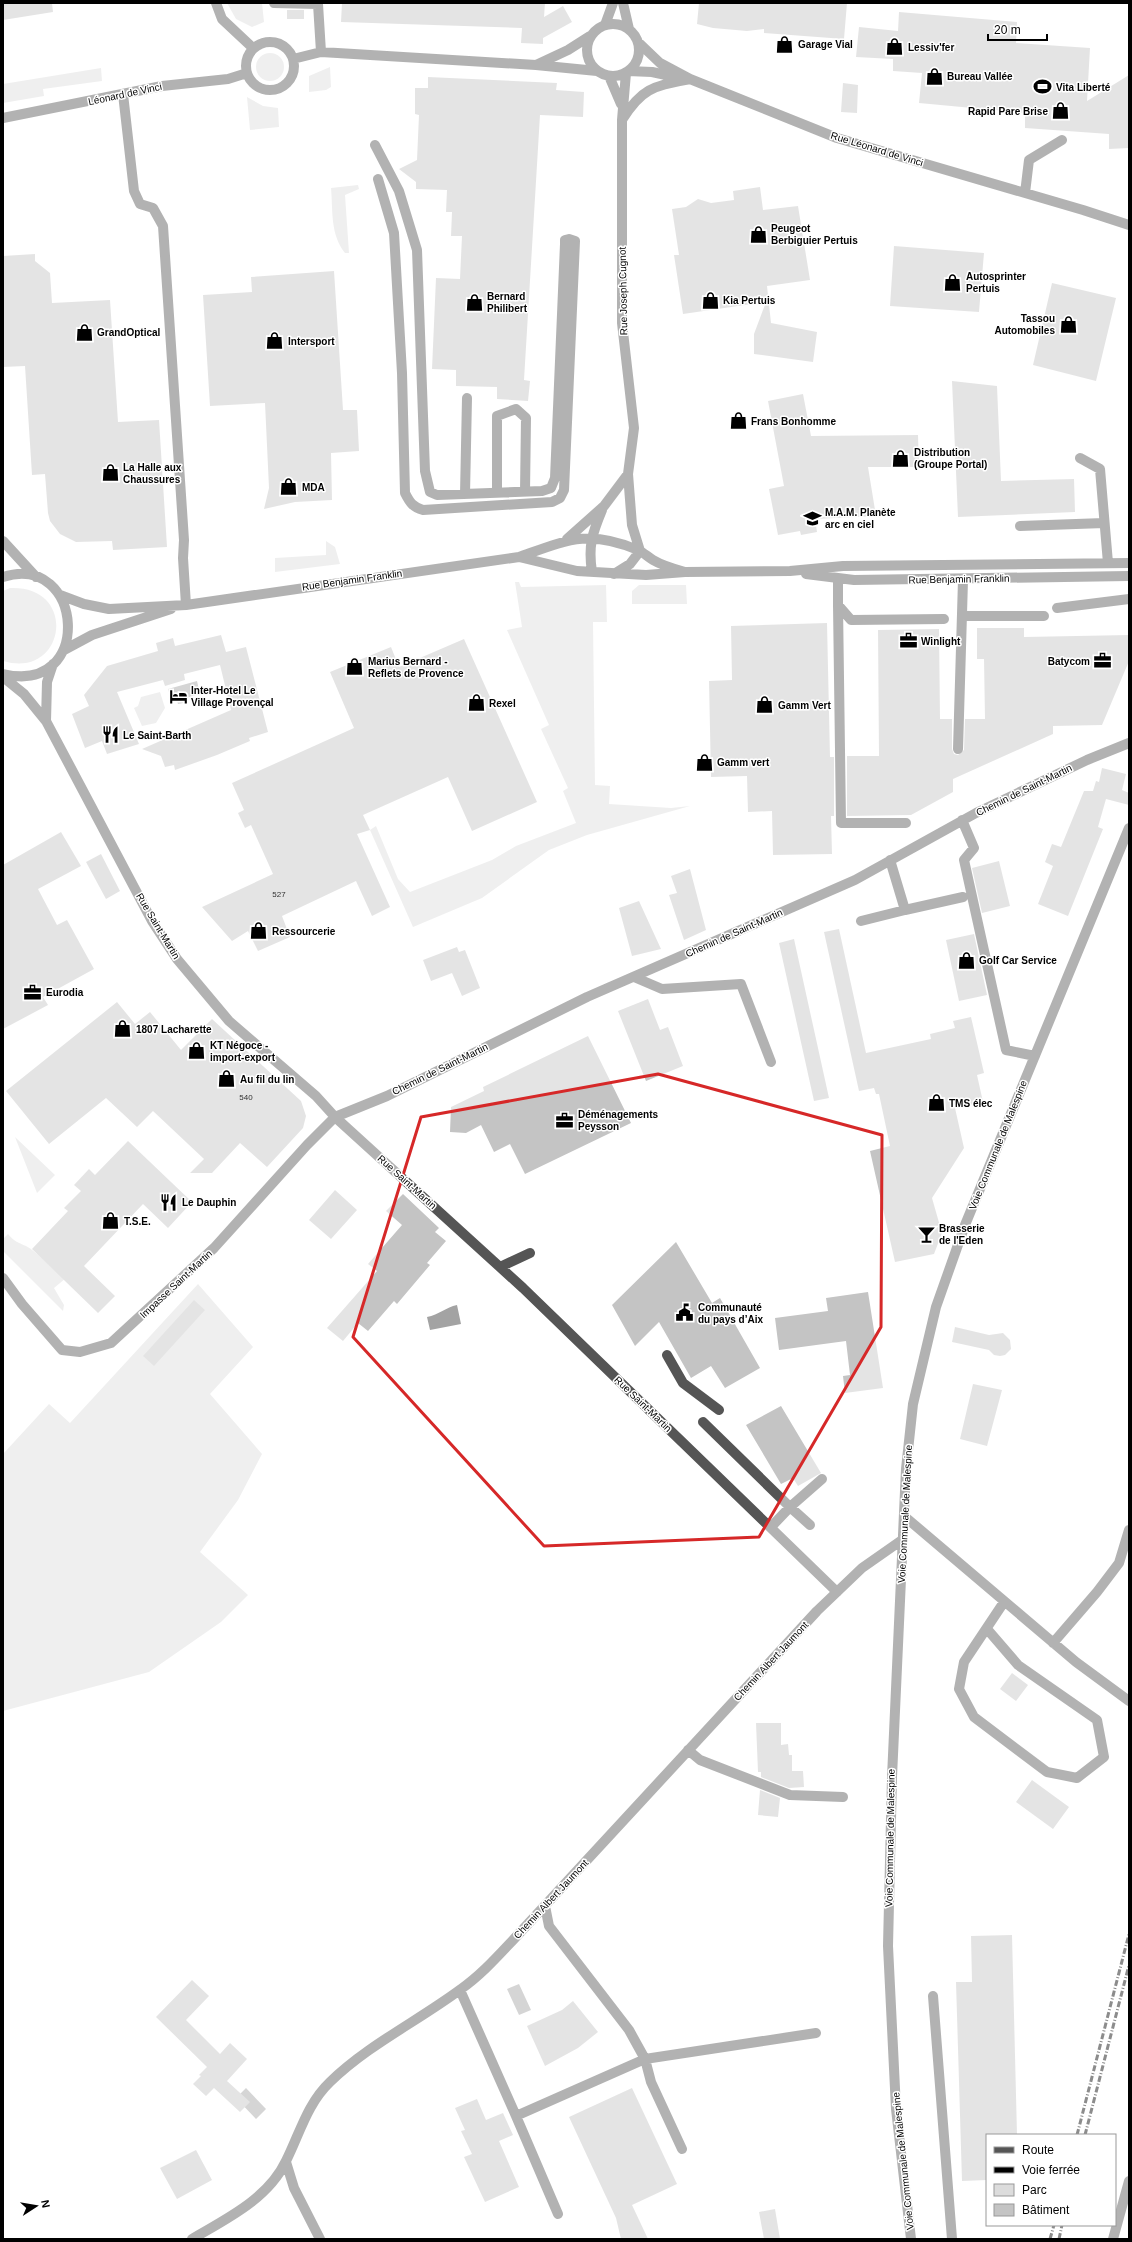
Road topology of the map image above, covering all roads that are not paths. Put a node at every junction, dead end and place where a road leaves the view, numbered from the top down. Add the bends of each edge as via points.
1 (216, 3) edge
2 (274, 3) edge
3 (613, 3) edge
4 (623, 3) edge
5 (605, 25) junction
6 (629, 29) junction
7 (590, 36) junction
8 (638, 42) junction
9 (253, 48) junction
10 (320, 52) junction
11 (293, 59) junction
12 (536, 65) junction
13 (597, 71) junction
14 (627, 72) junction
15 (247, 73) junction
16 (609, 76) junction
17 (690, 79) junction
18 (123, 94) junction
19 (622, 106) junction
20 (3, 118) edge
21 (622, 120) junction
22 (1062, 140) dead end
23 (375, 145) dead end
24 (378, 179) dead end
25 (1025, 193) junction
26 (1129, 225) edge
27 (467, 398) dead end
28 (1080, 458) dead end
29 (628, 474) junction
30 (525, 492) junction
31 (496, 493) junction
32 (465, 494) junction
33 (604, 506) junction
34 (1104, 523) junction
35 (1020, 526) dead end
36 (591, 537) junction
37 (567, 539) junction
38 (3, 541) edge
39 (640, 551) junction
40 (519, 557) junction
41 (1129, 562) edge
42 (1108, 563) junction
43 (790, 571) junction
44 (592, 572) junction
45 (685, 572) junction
46 (614, 574) junction
47 (1129, 576) edge
48 (3, 577) edge
49 (36, 577) junction
50 (838, 578) junction
51 (963, 580) junction
52 (60, 595) junction
53 (1129, 599) edge
54 (186, 605) junction
55 (838, 605) junction
56 (1057, 608) dead end
57 (962, 616) junction
58 (1044, 616) dead end
59 (944, 619) dead end
60 (64, 650) junction
61 (53, 664) junction
62 (3, 674) edge
63 (3, 677) edge
64 (46, 721) junction
65 (1129, 743) edge
66 (958, 748) dead end
67 (962, 820) junction
68 (906, 823) dead end
69 (1129, 828) edge
70 (890, 860) junction
71 (963, 897) dead end
72 (905, 910) junction
73 (861, 921) dead end
74 (634, 976) junction
75 (1035, 1056) junction
76 (771, 1062) dead end
77 (335, 1117) junction
78 (530, 1253) dead end
79 (500, 1267) junction
80 (3, 1278) edge
81 (667, 1355) dead end
82 (719, 1410) dead end
83 (703, 1422) dead end
84 (822, 1479) dead end
85 (790, 1506) junction
86 (904, 1516) junction
87 (810, 1525) dead end
88 (770, 1527) junction
89 (1129, 1530) edge
90 (902, 1540) junction
91 (837, 1592) junction
92 (1004, 1602) junction
93 (987, 1629) junction
94 (1053, 1643) junction
95 (1129, 1701) edge
96 (688, 1750) junction
97 (843, 1797) dead end
98 (545, 1906) junction
99 (460, 1990) junction
100 (933, 1996) dead end
101 (816, 2033) dead end
102 (645, 2059) junction
103 (516, 2116) junction
104 (682, 2149) dead end
105 (286, 2162) junction
106 (1129, 2181) edge
107 (558, 2214) dead end
108 (192, 2239) edge
109 (320, 2239) edge
110 (911, 2239) edge
111 (952, 2239) edge
112 (1113, 2239) edge

1 - 9 street via 222,19
2 - 10 street via 318,4
3 - 5 street
4 - 6 street
5 - 6 street via 621,25
5 - 7 street via 596,29
6 - 8 street
7 - 12 street
7 - 13 street via 587,51 592,66
8 - 14 street via 636,64
8 - 17 street, Rue Léonard de Vinci via 660,63
9 - 11 street via 269,42 280,43 288,49
9 - 15 street via 248,56
10 - 11 street
10 - 12 street
11 - 15 street via 295,68 292,76 287,84 279,89 269,91 260,88 252,82
12 - 13 street
13 - 16 street
14 - 16 street
14 - 17 street via 652,72
14 - 19 street, Rue Joseph Cugnot
15 - 18 street, Léonard de Vinci via 228,79 162,86
16 - 19 street, Rue Joseph Cugnot
17 - 21 street via 658,85 647,90
17 - 25 street, Rue Léonard de Vinci via 837,138
18 - 20 street, Léonard de Vinci
18 - 54 street via 134,191 140,204 153,208 163,226
19 - 21 street, Rue Joseph Cugnot
21 - 29 street, Rue Joseph Cugnot via 622,323 634,428
22 - 25 street via 1028,160
23 - 32 street via 399,191 417,250 427,482 430,492 437,495
24 - 30 street via 394,233 402,373 405,493 415,507 423,510 552,502 560,498 564,490 575,241 565,240 555,478 551,488
25 - 26 street, Rue Léonard de Vinci
27 - 32 street
28 - 34 street via 1100,469
29 - 33 street, Rue Joseph Cugnot
29 - 39 street, Rue Joseph Cugnot via 632,525
30 - 31 street
30 - 31 street via 526,418 516,410 497,416
31 - 32 street
33 - 36 street, Rue Joseph Cugnot
33 - 37 street, Rue Joseph Cugnot
34 - 35 street
34 - 42 street
36 - 37 street
36 - 39 street via 608,539
36 - 44 street, Rue Joseph Cugnot via 589,554
37 - 40 street
38 - 49 street
39 - 45 street via 665,566
39 - 46 street via 630,564
40 - 44 street via 577,571
40 - 54 street, Rue Benjamin Franklin
41 - 42 street, Rue Benjamin Franklin
42 - 43 street, Rue Benjamin Franklin via 843,566
43 - 45 street, Rue Benjamin Franklin
43 - 50 street, Rue Benjamin Franklin
44 - 46 street
45 - 46 street
47 - 51 street, Rue Benjamin Franklin
48 - 49 street via 13,574
49 - 52 street via 49,584
50 - 51 street, Rue Benjamin Franklin
50 - 55 street
51 - 57 street
52 - 54 street, Rue Benjamin Franklin via 108,609
52 - 60 street via 68,612 69,631
53 - 56 street
54 - 60 street, Rue Benjamin Franklin via 92,635
55 - 59 street via 851,620
55 - 68 street via 841,823
57 - 58 street
57 - 66 street
60 - 61 street
61 - 62 street via 36,674 16,677
61 - 64 street via 48,682
63 - 64 street, Rue Saint-Martin via 24,694
64 - 77 street, Rue Saint-Martin via 152,920 176,959 229,1021 316,1096
65 - 67 street, Chemin de Saint-Martin via 1087,760
67 - 70 street, Chemin de Saint-Martin
67 - 75 street via 974,848 964,860 1006,1050
69 - 75 street, Voie Communale de Malespine
70 - 72 street
70 - 74 street, Chemin de Saint-Martin via 855,880
71 - 72 street
72 - 73 street
74 - 76 street via 662,989 741,984
74 - 77 street, Chemin de Saint-Martin via 387,1096
75 - 86 street, Voie Communale de Malespine via 965,1225 936,1307 914,1404 906,1470
77 - 79 street, Rue Saint-Martin
77 - 80 street, Impasse Saint-Martin via 214,1248 111,1343 80,1352 62,1350
78 - 79 street
79 - 88 street, Rue Saint-Martin
81 - 82 street via 683,1383
83 - 85 street
84 - 85 street
85 - 87 street
85 - 88 street
86 - 90 street, Voie Communale de Malespine
86 - 92 street
88 - 91 street, Rue Saint-Martin
89 - 94 street via 1120,1563
90 - 91 street, Chemin Albert Jaumont via 862,1568
90 - 110 street, Voie Communale de Malespine via 888,1946 896,2109
91 - 96 street, Chemin Albert Jaumont via 817,1610
92 - 93 street
92 - 94 street
93 - 93 street via 1018,1665 1097,1720 1104,1757 1077,1778 1047,1772 974,1717 959,1689 964,1662
94 - 95 street
96 - 97 street via 700,1760 790,1795
96 - 98 street, Chemin Albert Jaumont
98 - 99 street, Chemin Albert Jaumont via 475,1979
98 - 102 street via 549,1926 630,2030
99 - 103 street
99 - 105 street, Chemin Albert Jaumont via 365,2054 330,2082 304,2118
100 - 111 street
101 - 102 street
102 - 103 street
102 - 104 street via 651,2082
103 - 107 street
105 - 108 street, Chemin Albert Jaumont via 265,2190 251,2203
105 - 109 street via 294,2188
106 - 112 street

